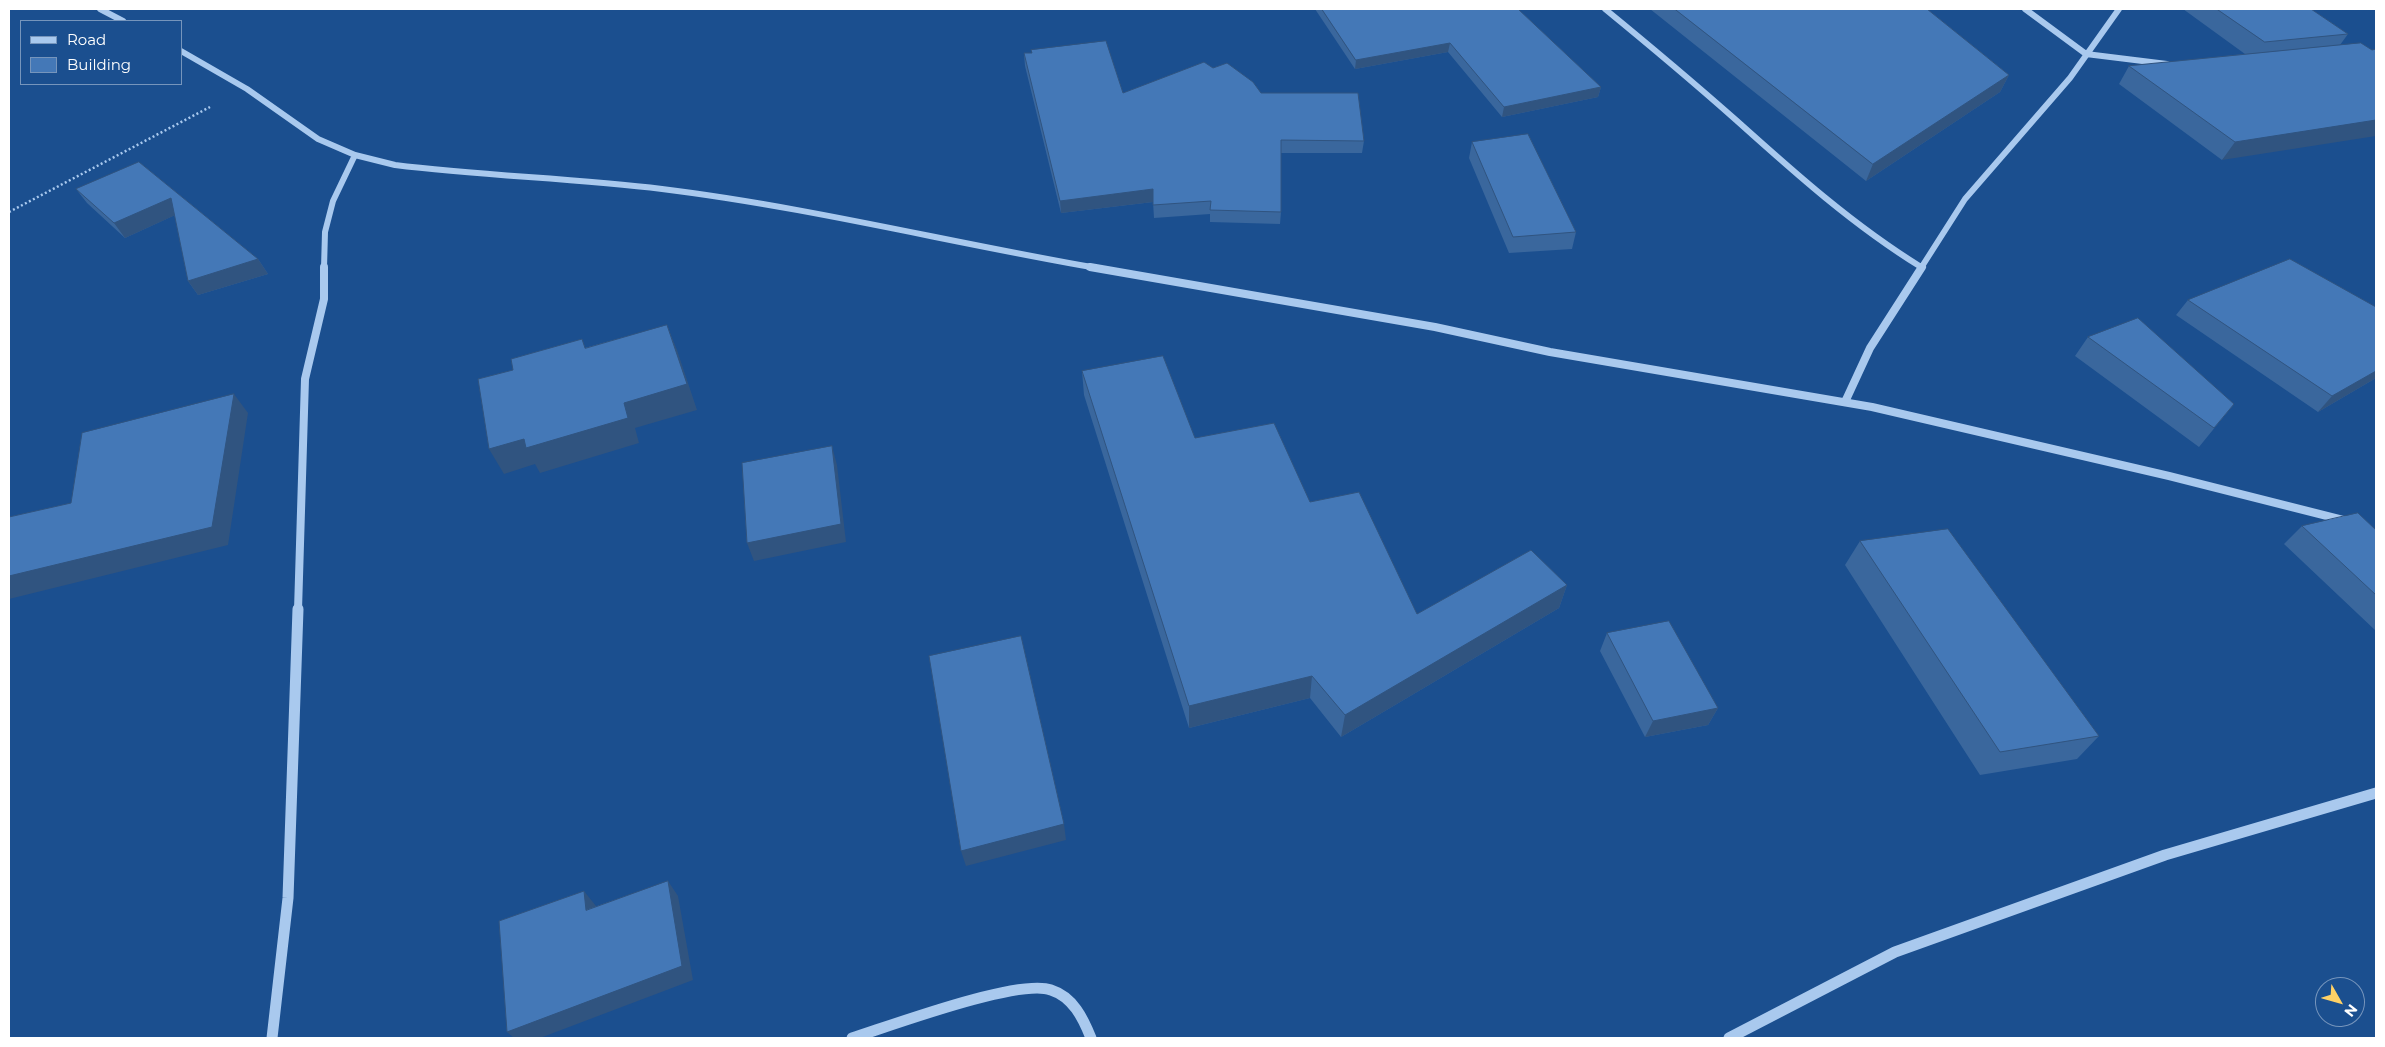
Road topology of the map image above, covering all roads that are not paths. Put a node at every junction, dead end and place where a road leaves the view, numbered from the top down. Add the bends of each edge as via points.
1 (100, 9) edge
2 (1605, 9) edge
3 (2025, 9) edge
4 (2119, 9) edge
5 (121, 20) edge
6 (182, 52) edge
7 (2086, 54) junction
8 (2171, 65) edge
9 (355, 155) junction
10 (1921, 267) junction
11 (1845, 402) junction
12 (2358, 524) edge
13 (2376, 793) edge
14 (272, 1038) edge
15 (852, 1038) edge
16 (1091, 1038) edge
17 (1729, 1038) edge

1 - 5 street
2 - 10 street via 1825,199 1882,243
3 - 7 street
4 - 7 street
6 - 9 street via 247,88 318,140
7 - 8 street
7 - 10 street via 2070,78 1964,198
9 - 11 street via 395,165 662,189 824,214 1055,261 1435,327 1606,362
9 - 14 street via 332,201 325,232 324,299 304,379 289,868
10 - 11 street via 1870,348
11 - 12 street via 2169,476
13 - 17 street via 2165,855 1895,952
15 - 16 street via 922,1014 1006,992 1039,987 1069,999 1079,1011

